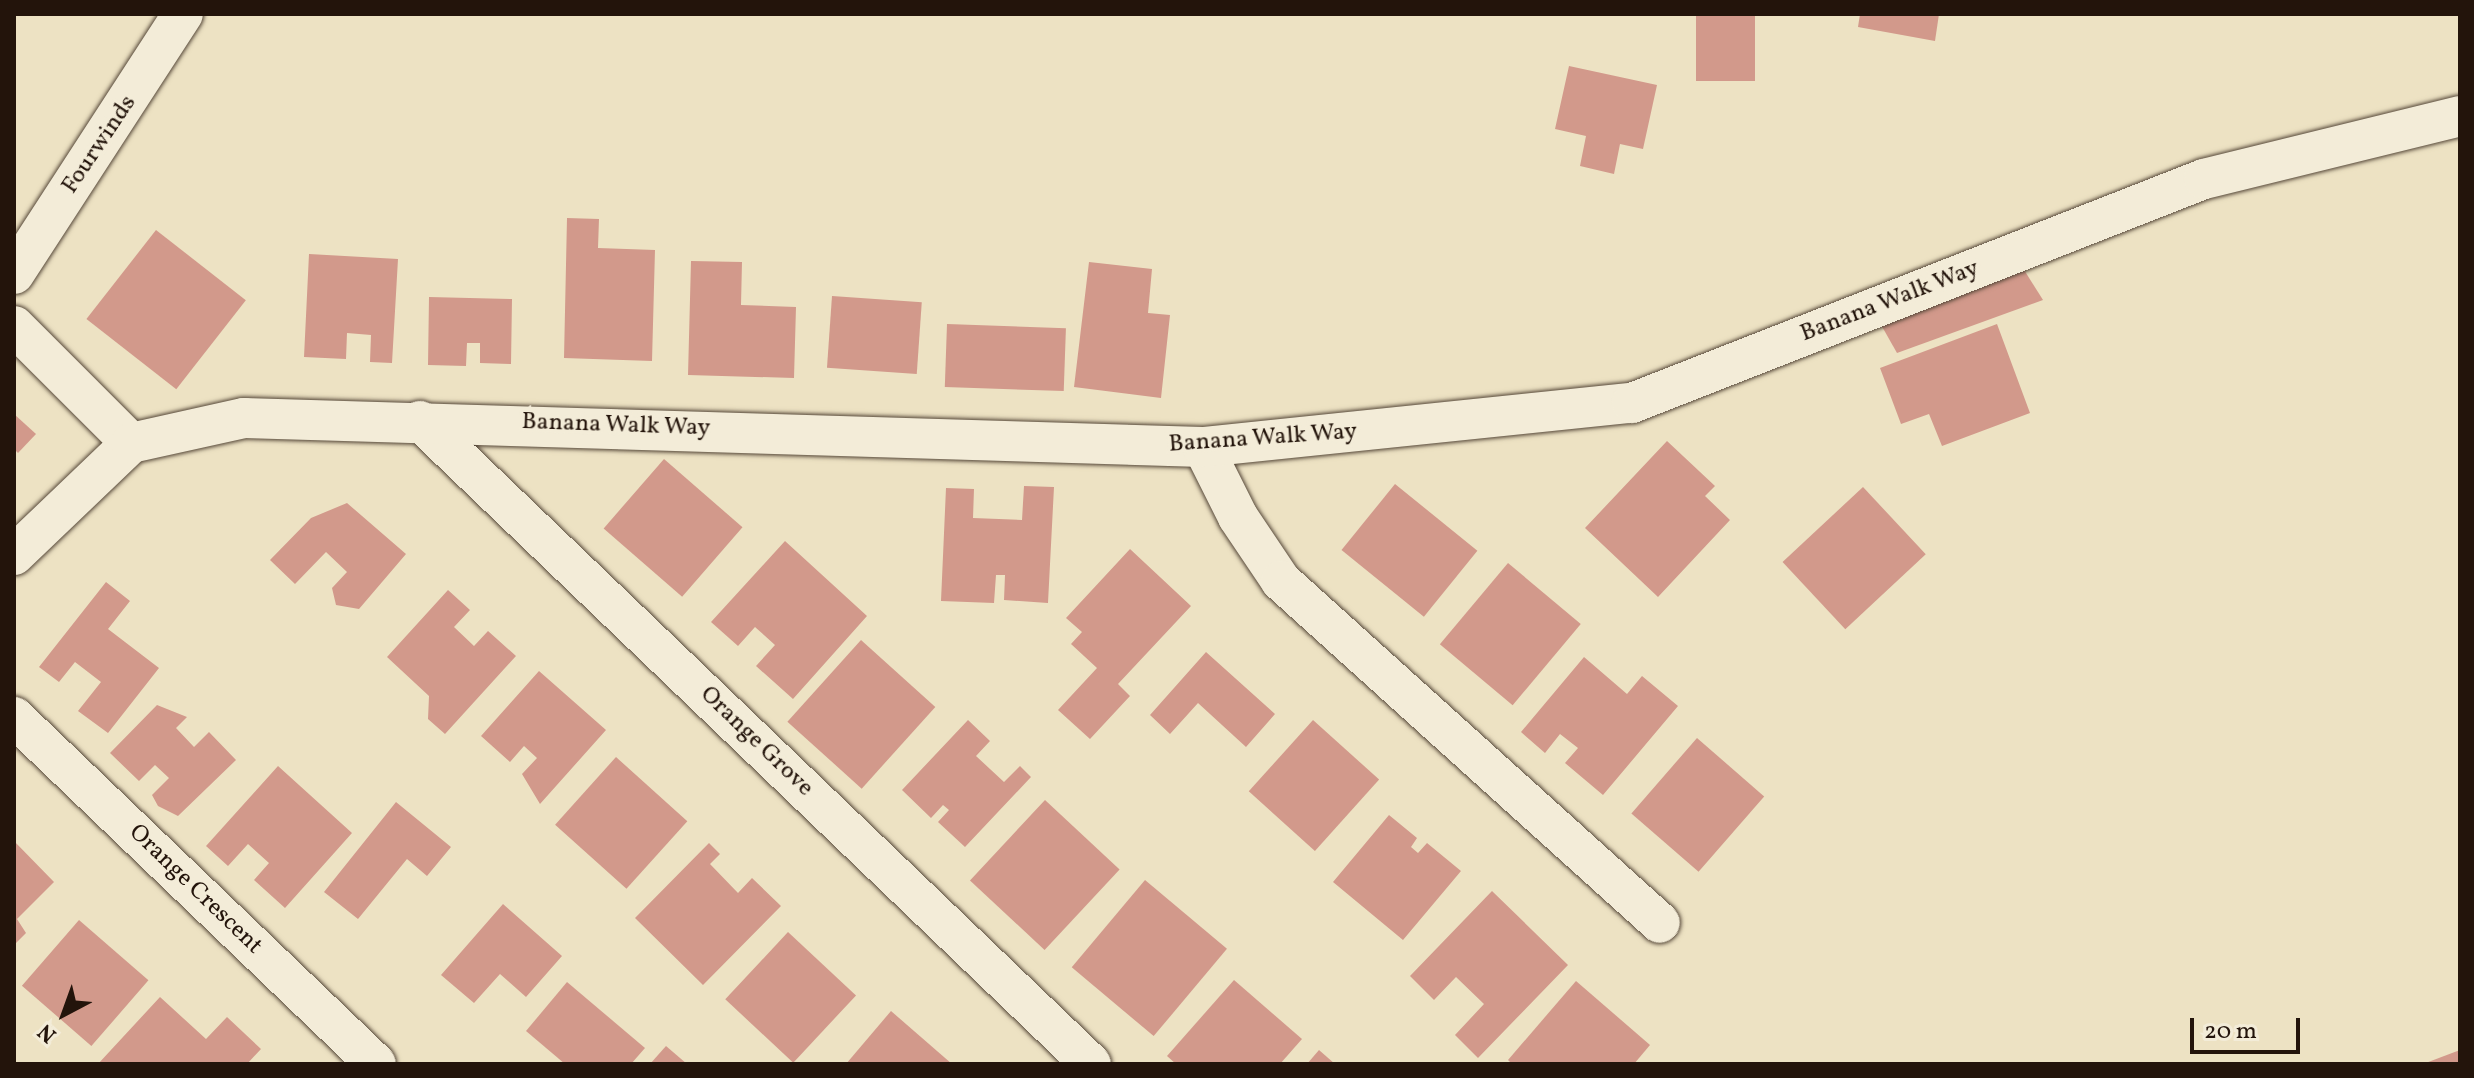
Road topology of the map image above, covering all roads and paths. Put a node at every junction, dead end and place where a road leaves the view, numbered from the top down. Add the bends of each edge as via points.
1 (183, 14) edge
2 (2460, 116) edge
3 (14, 274) edge
4 (14, 326) edge
5 (420, 421) junction
6 (131, 443) junction
7 (1203, 447) junction
8 (14, 555) edge
9 (14, 717) edge
10 (1660, 923) dead end
11 (376, 1064) edge
12 (1091, 1064) edge

1 - 3 street, Fourwinds
2 - 7 street, Banana Walk Way via 2204,179 1632,403
4 - 6 street
5 - 6 street, Banana Walk Way via 244,418
5 - 7 street, Banana Walk Way
5 - 12 street, Orange Grove
6 - 8 street
7 - 10 street via 1238,517 1281,581
9 - 11 street, Orange Crescent

